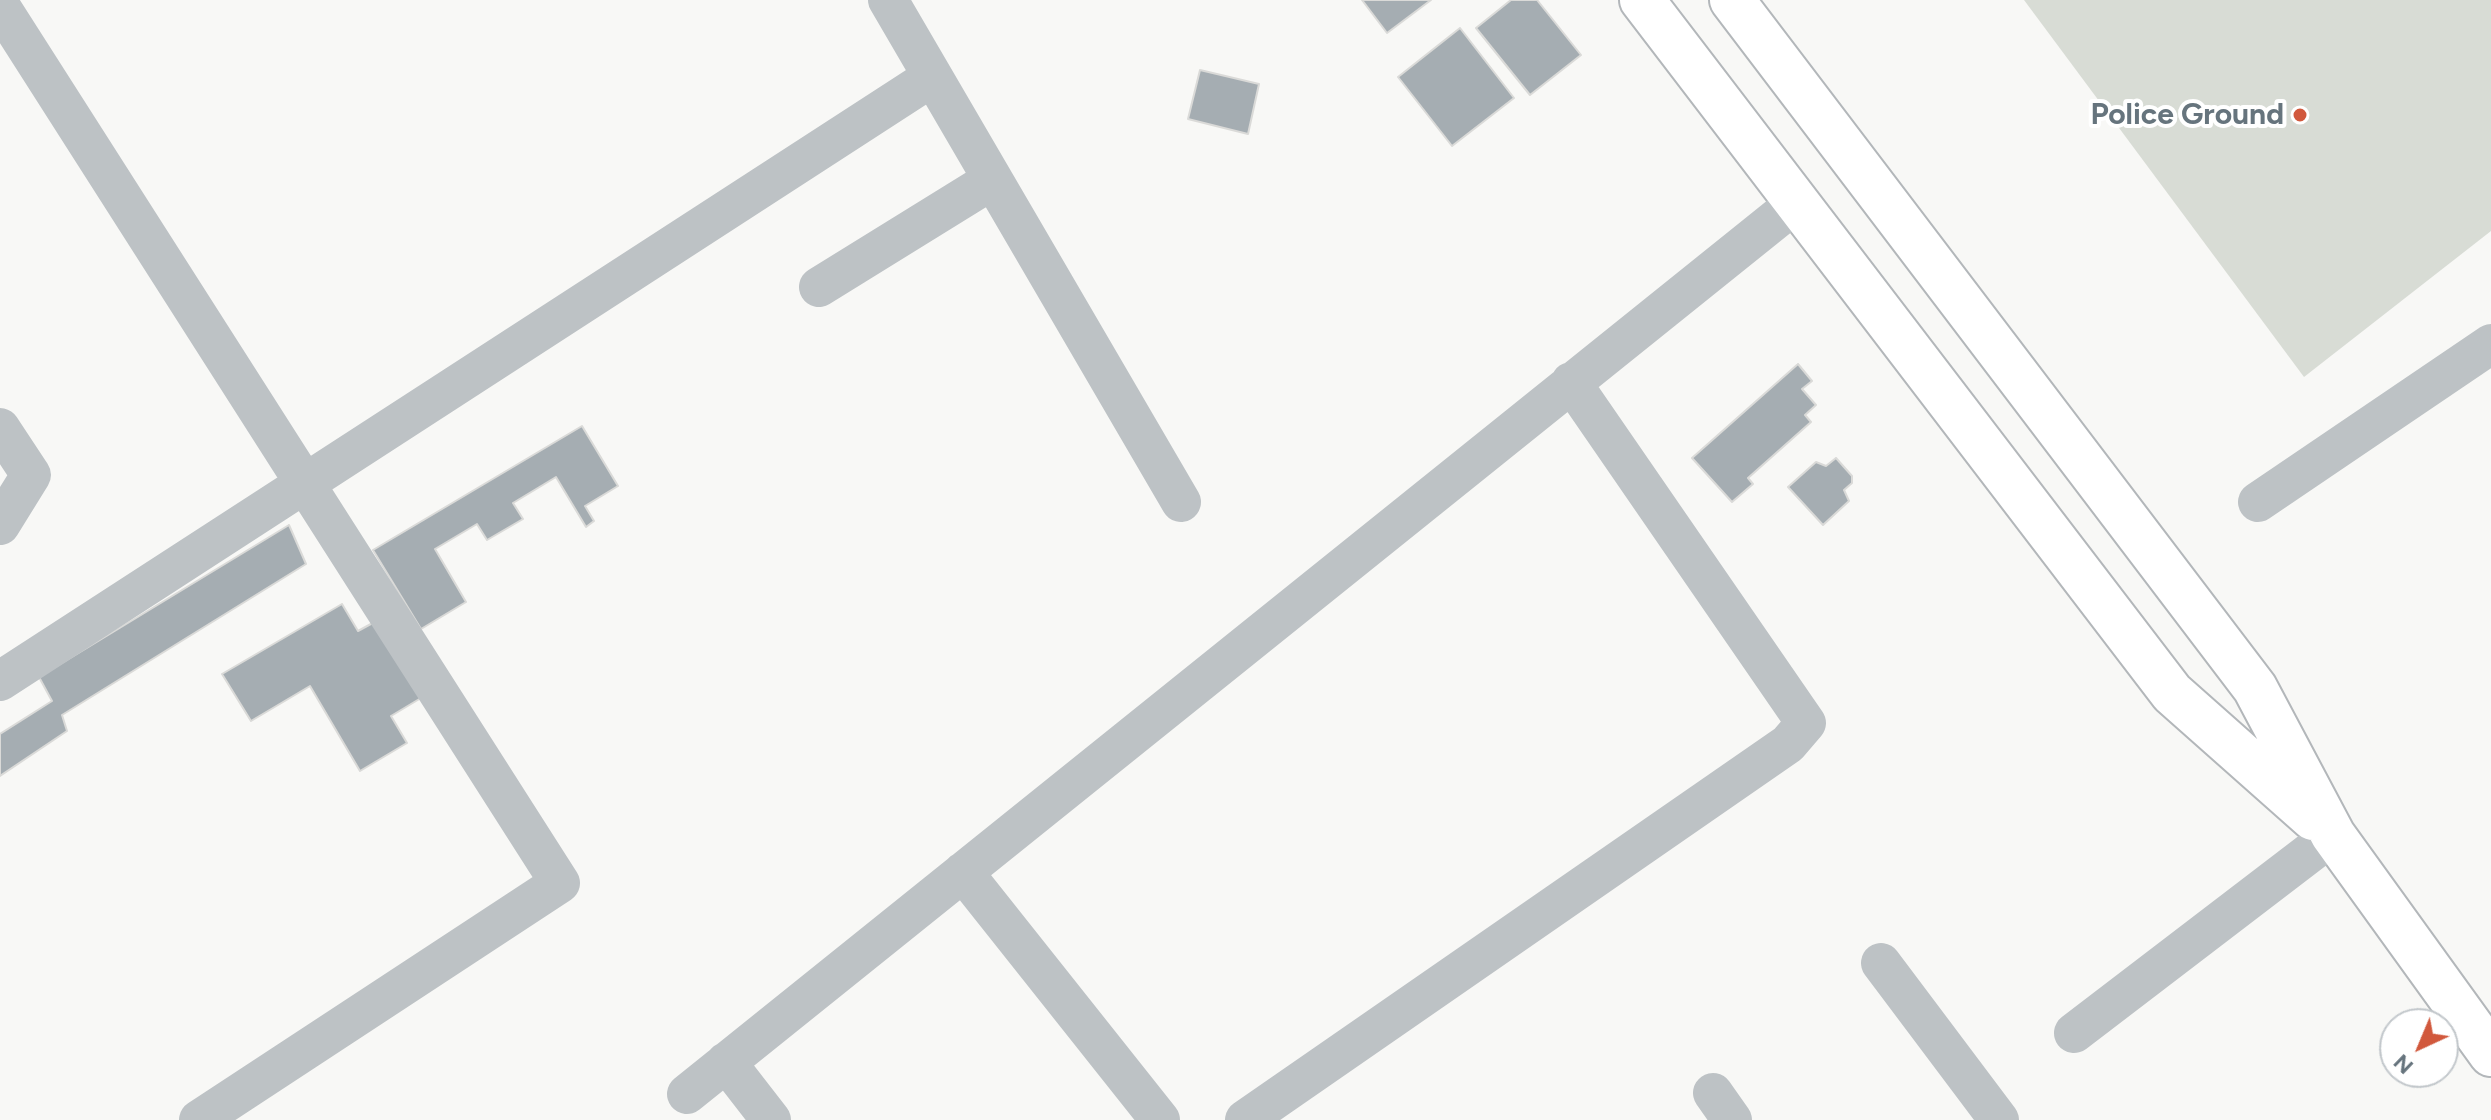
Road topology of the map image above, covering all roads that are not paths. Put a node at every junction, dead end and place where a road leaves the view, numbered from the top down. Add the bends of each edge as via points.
1 (888, 0) edge
2 (1642, 0) edge
3 (1732, 0) edge
4 (0, 6) edge
5 (932, 77) junction
6 (992, 180) junction
7 (1796, 203) junction
8 (819, 287) dead end
9 (2491, 344) edge
10 (1571, 382) junction
11 (0, 428) edge
12 (305, 483) junction
13 (1181, 502) dead end
14 (2258, 502) dead end
15 (0, 525) edge
16 (0, 681) edge
17 (2333, 835) junction
18 (963, 872) junction
19 (1881, 963) dead end
20 (2074, 1033) dead end
21 (2491, 1054) edge
22 (726, 1062) junction
23 (687, 1094) dead end
24 (199, 1120) edge
25 (771, 1120) edge
26 (1160, 1120) edge
27 (1245, 1120) edge
28 (1999, 1120) edge

1 - 5 street
2 - 7 highway
3 - 17 highway via 2255,688
4 - 12 street
5 - 6 street
5 - 12 street
6 - 8 street
6 - 13 street
7 - 10 street
7 - 17 highway via 2172,693
9 - 14 street
10 - 18 street
10 - 27 street via 1806,723 1788,744
11 - 15 street via 31,475
12 - 16 street
12 - 24 street via 560,883
17 - 20 street
17 - 21 highway
18 - 22 street
18 - 26 street
19 - 28 street
22 - 23 street
22 - 25 street

